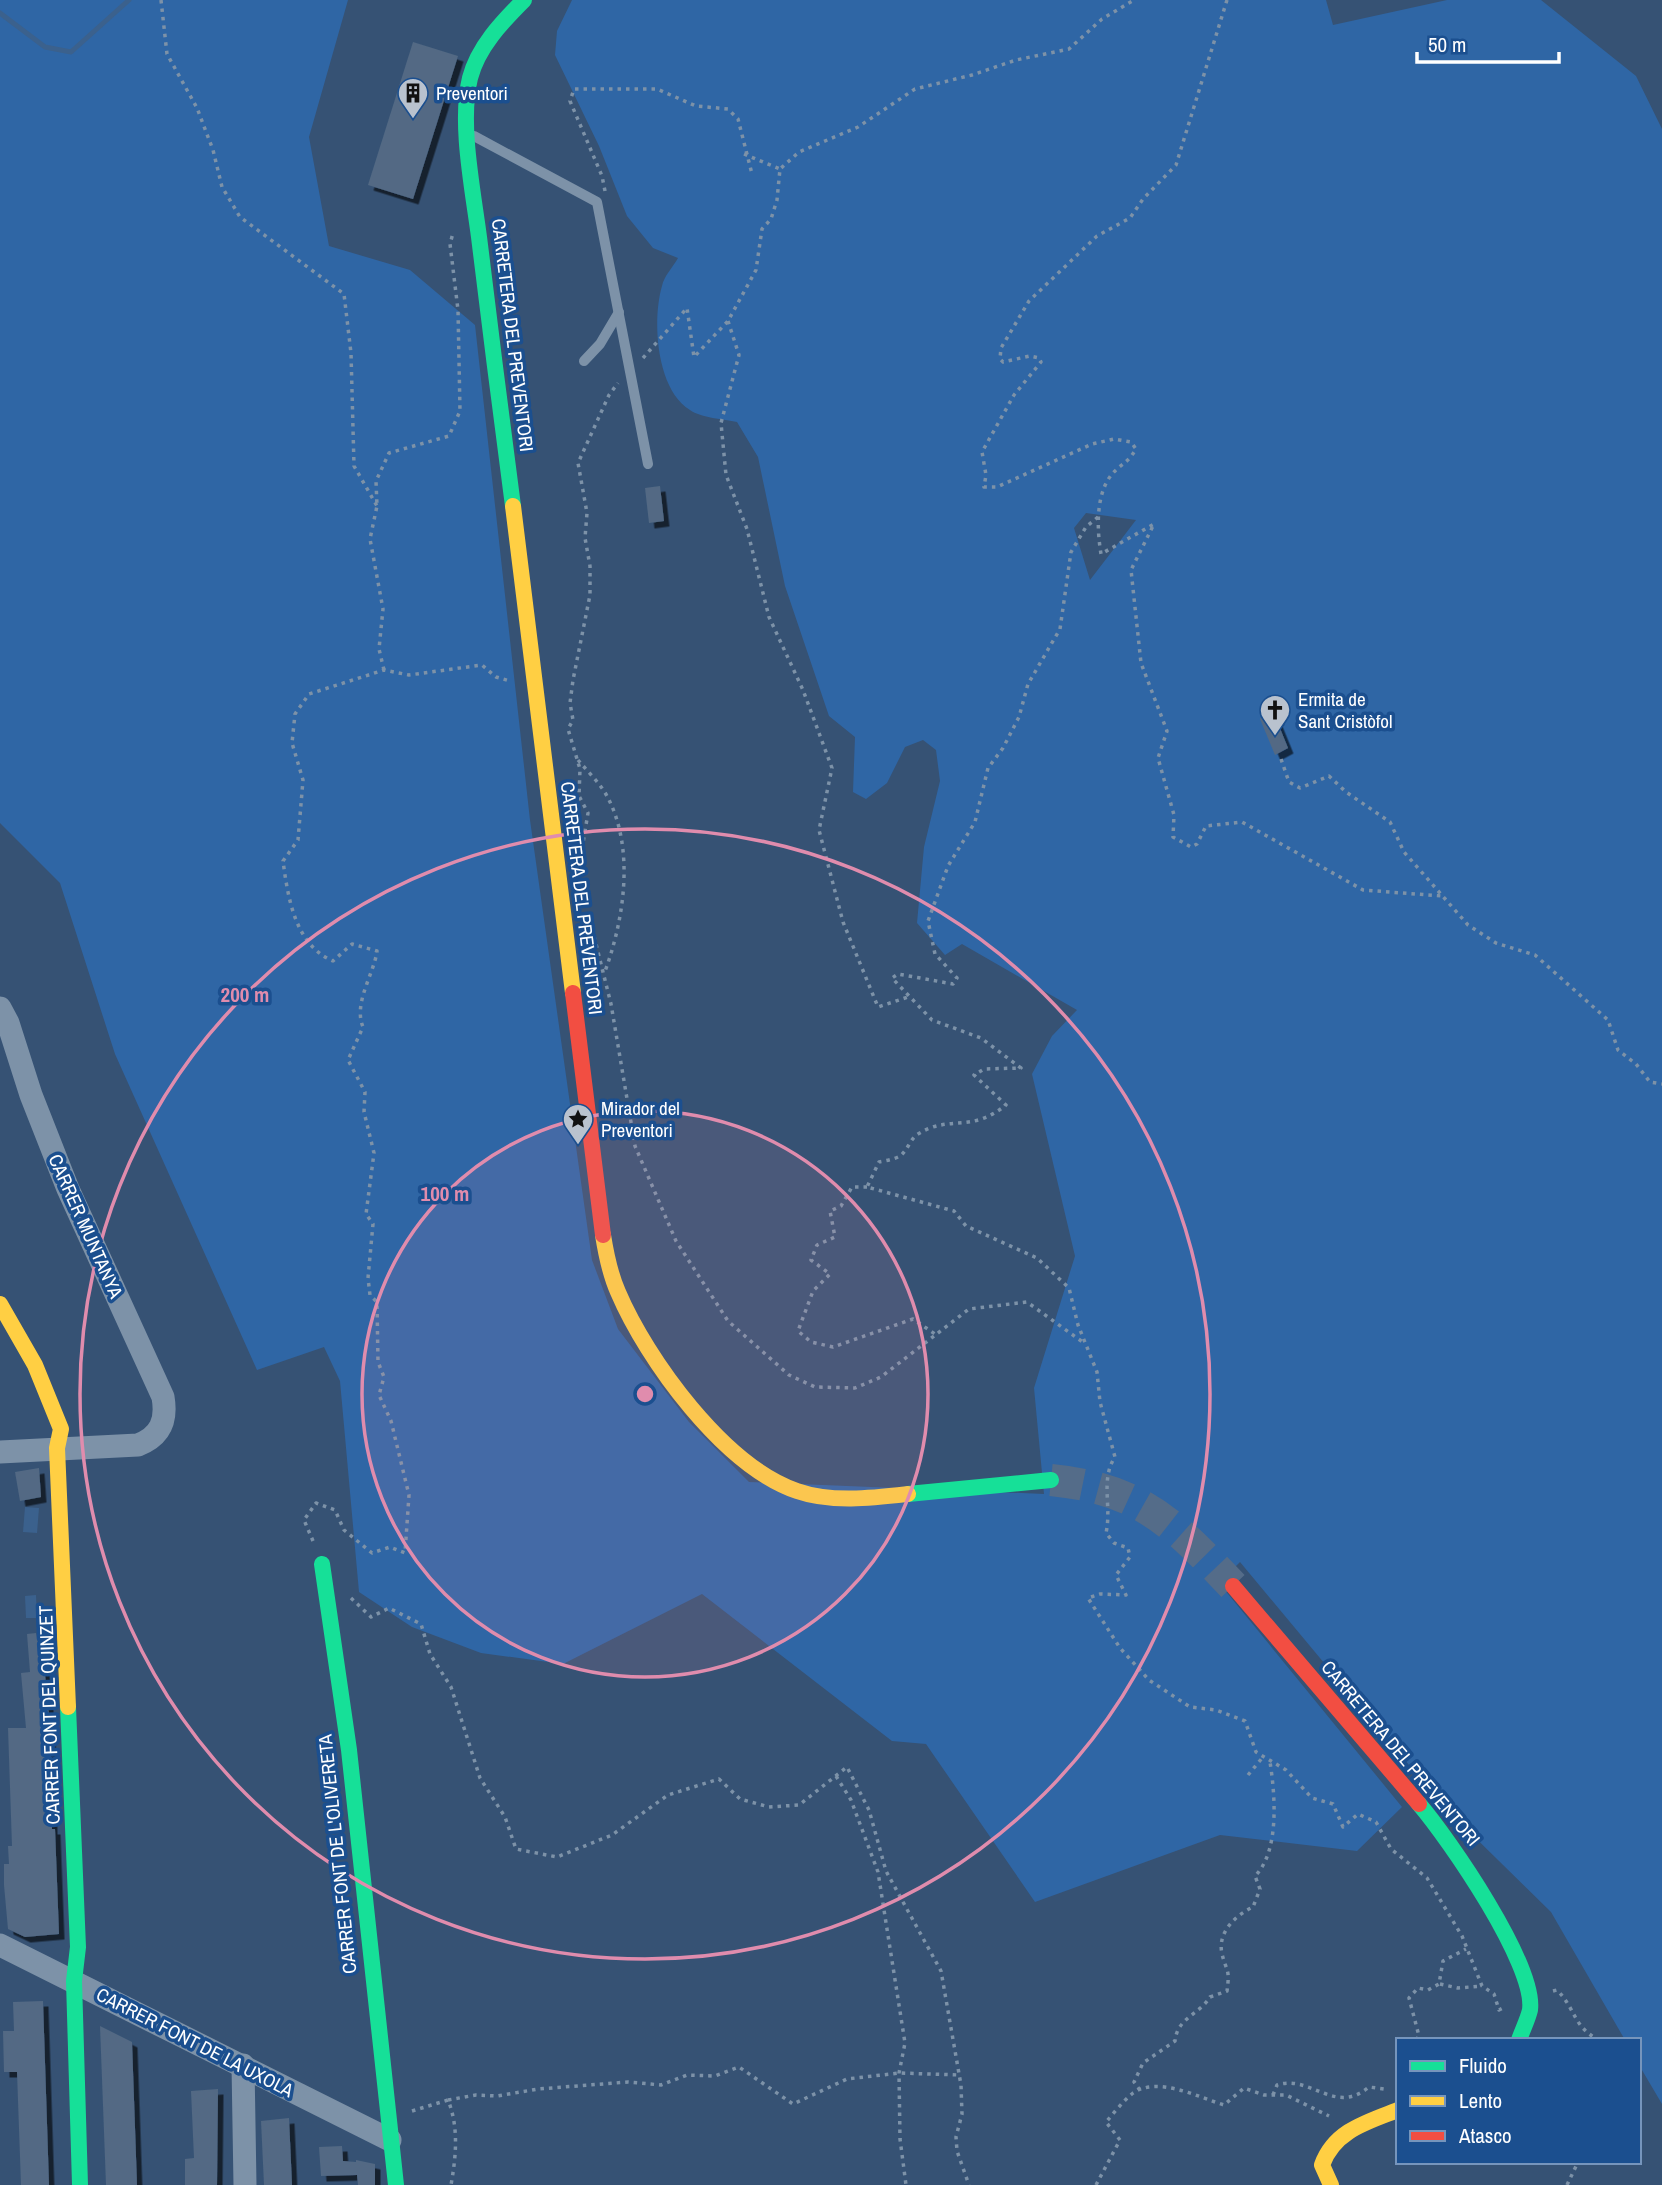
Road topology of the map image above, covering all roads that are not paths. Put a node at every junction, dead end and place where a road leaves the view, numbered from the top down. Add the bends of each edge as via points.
1 (524, 0) edge
2 (471, 135) junction
3 (619, 312) junction
4 (584, 361) dead end
5 (649, 464) dead end
6 (0, 1008) edge
7 (0, 1304) edge
8 (57, 1448) junction
9 (0, 1452) edge
10 (1051, 1480) tunnel mouth
11 (321, 1564) road end
12 (1233, 1586) tunnel mouth
13 (0, 1945) edge
14 (74, 1981) junction
15 (1520, 2038) edge
16 (243, 2065) junction
17 (1396, 2111) edge
18 (389, 2129) junction
19 (80, 2185) edge
20 (245, 2185) edge
21 (396, 2185) edge
22 (1331, 2185) edge

1 - 2 street, CARRETERA DEL PREVENTORI via 489,38 471,74
2 - 3 lane via 597,202
2 - 10 street, CARRETERA DEL PREVENTORI via 474,195 533,682 605,1245 616,1289 644,1339 721,1438 757,1471 786,1488 850,1497
3 - 4 lane
3 - 5 lane
6 - 8 street, CARRER MUNTANYA via 68,1189 163,1396 164,1421 151,1440 138,1445
7 - 8 street, CARRER FONT DEL QUINZET via 35,1366 61,1429
8 - 9 street
8 - 14 street, CARRER FONT DEL QUINZET via 78,1947
11 - 18 street, CARRER FONT DE L'OLIVERETA via 349,1750
12 - 15 street, CARRETERA DEL PREVENTORI via 1462,1860 1503,1928 1527,1982 1530,2009
13 - 14 street, CARRER FONT DE LA UXOLA
14 - 16 street, CARRER FONT DE LA UXOLA
14 - 19 street, CARRER FONT DEL QUINZET
16 - 18 street, CARRER FONT DE LA UXOLA
16 - 20 street
17 - 22 street via 1357,2127 1327,2149 1322,2165
18 - 21 street, CARRER FONT DE L'OLIVERETA

